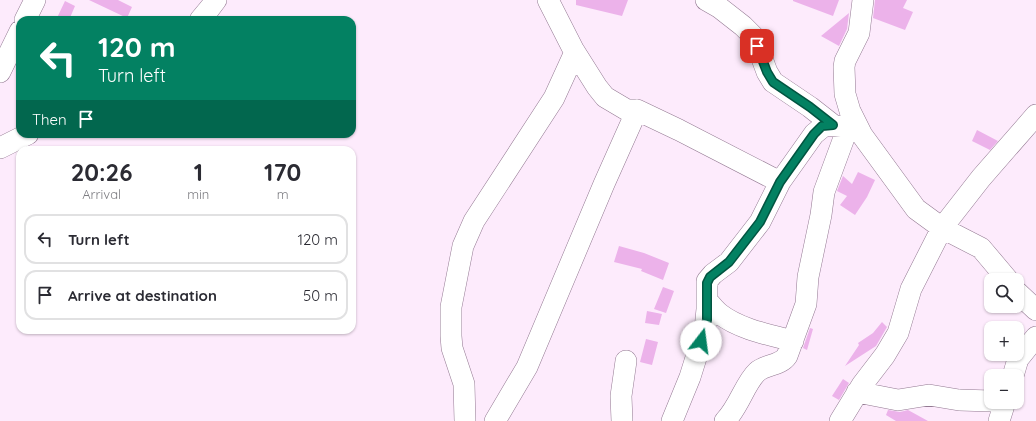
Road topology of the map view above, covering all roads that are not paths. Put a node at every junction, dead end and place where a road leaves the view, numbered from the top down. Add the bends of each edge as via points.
1 (34, 0) edge
2 (216, 0) edge
3 (548, 0) edge
4 (714, 1) edge
5 (863, 2) edge
6 (27, 16) edge
7 (203, 16) edge
8 (16, 39) edge
9 (575, 52) junction
10 (0, 72) edge
11 (637, 110) junction
12 (1036, 115) edge
13 (846, 127) junction
14 (20, 138) edge
15 (0, 148) edge
16 (780, 182) junction
17 (942, 228) junction
18 (1002, 273) edge
19 (1024, 299) edge
20 (707, 300) junction
21 (1036, 310) edge
22 (1036, 337) edge
23 (793, 341) junction
24 (626, 361) dead end
25 (1015, 369) edge
26 (857, 392) junction
27 (984, 401) edge
28 (1003, 409) edge
29 (465, 421) edge
30 (495, 421) edge
31 (622, 421) edge
32 (672, 421) edge
33 (725, 421) edge
34 (840, 421) edge
35 (999, 421) edge

1 - 6 street
2 - 7 street
3 - 9 street
4 - 13 street via 754,37 773,82
5 - 13 street via 859,32 844,67 845,94 850,112
8 - 10 street
9 - 11 street via 605,98 627,110
9 - 29 street via 554,98 474,221 462,246 451,307 451,336 452,348 464,384
11 - 16 street
11 - 30 street via 527,367
12 - 17 street
13 - 16 street via 822,126
13 - 17 street via 908,200 924,216
13 - 23 street via 824,192 808,277 806,304
14 - 15 street
16 - 20 street via 760,222 729,262 710,277 707,283
17 - 18 street via 981,248
17 - 26 street via 911,290 898,333
19 - 21 street
20 - 23 street via 720,314 730,320 758,332
20 - 32 street via 705,329 690,377
22 - 25 street via 1018,359
23 - 33 street via 785,359 758,371
24 - 31 street via 621,396
26 - 27 street via 898,400 929,395
26 - 34 street
28 - 35 street

